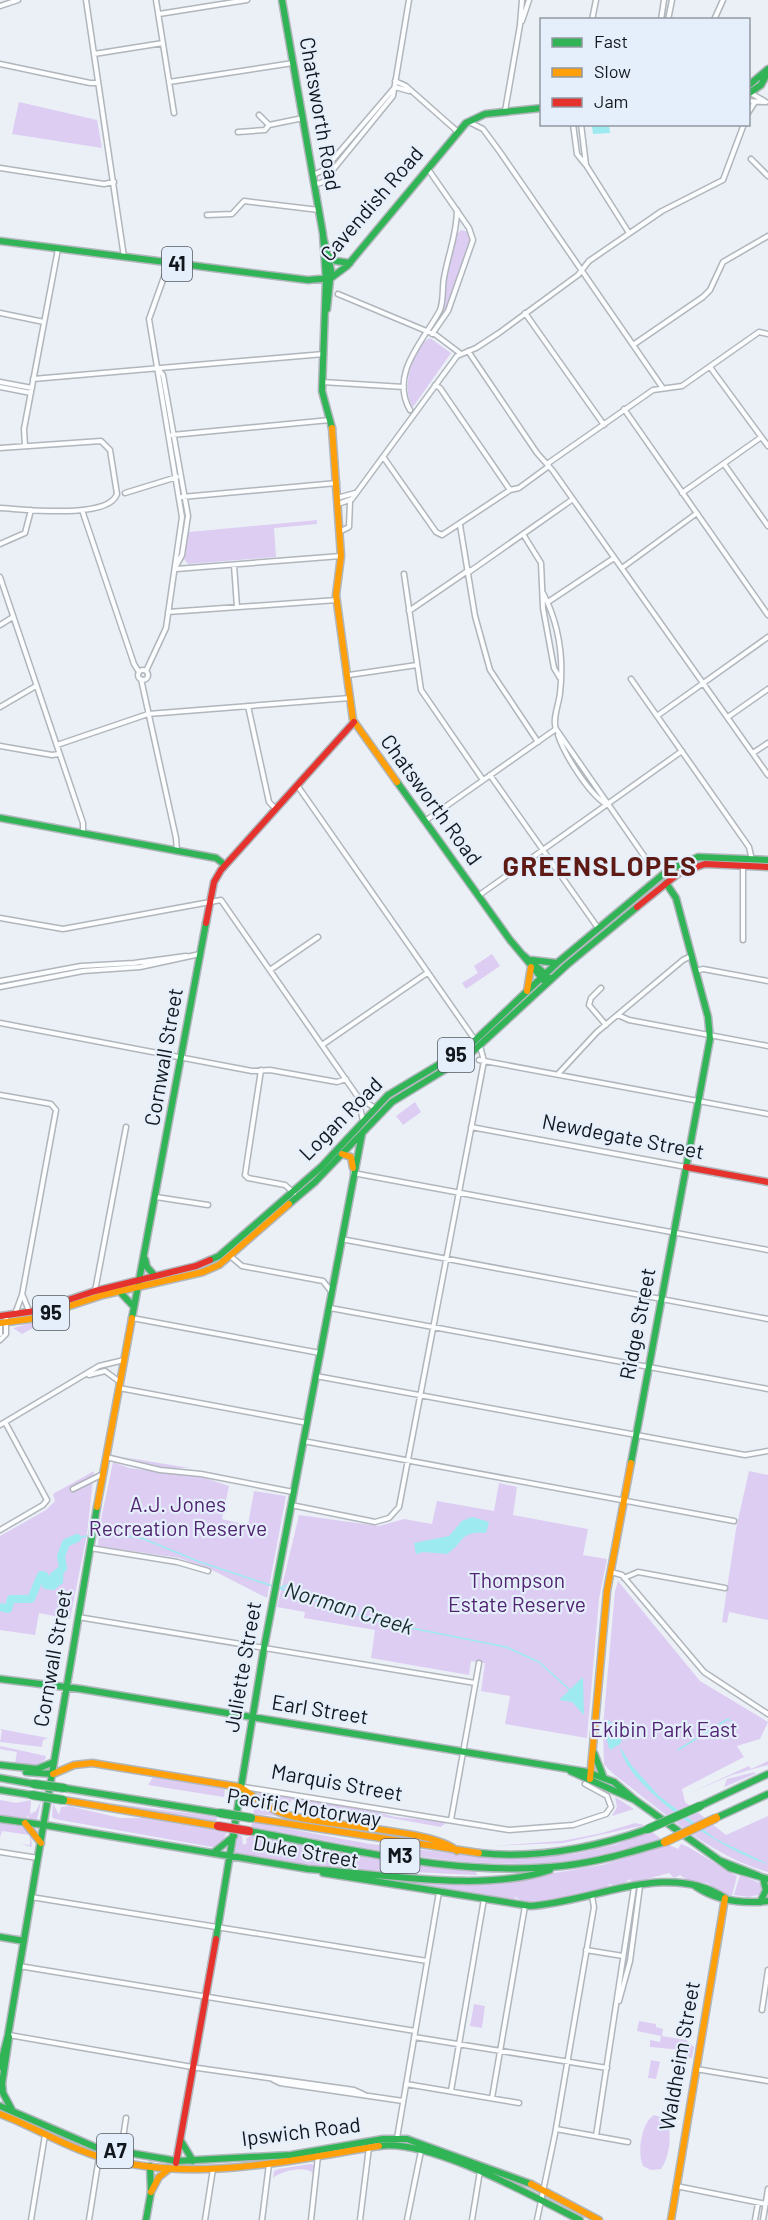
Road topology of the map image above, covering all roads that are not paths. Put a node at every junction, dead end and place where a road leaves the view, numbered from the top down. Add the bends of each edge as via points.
1 (18, 0) edge
2 (86, 0) edge
3 (156, 0) edge
4 (247, 0) edge
5 (282, 0) edge
6 (410, 0) edge
7 (522, 0) edge
8 (529, 0) edge
9 (596, 0) edge
10 (664, 0) edge
11 (672, 0) edge
12 (723, 0) edge
13 (0, 6) edge
14 (159, 14) junction
15 (592, 18) edge
16 (661, 18) edge
17 (668, 18) edge
18 (715, 18) edge
19 (520, 25) junction
20 (163, 43) junction
21 (94, 54) junction
22 (293, 63) junction
23 (0, 64) edge
24 (768, 70) edge
25 (395, 81) junction
26 (98, 82) junction
27 (169, 82) junction
28 (395, 87) junction
29 (410, 91) junction
30 (750, 97) edge
31 (767, 102) edge
32 (540, 108) edge
33 (505, 111) junction
34 (174, 114) dead end
35 (482, 114) junction
36 (259, 115) dead end
37 (303, 118) junction
38 (469, 122) junction
39 (269, 125) junction
40 (573, 126) edge
41 (581, 126) edge
42 (743, 126) edge
43 (483, 129) junction
44 (238, 132) dead end
45 (458, 132) junction
46 (751, 159) dead end
47 (587, 167) junction
48 (0, 168) edge
49 (428, 169) junction
50 (313, 175) junction
51 (768, 176) edge
52 (114, 182) junction
53 (315, 185) junction
54 (319, 210) junction
55 (457, 210) junction
56 (207, 215) dead end
57 (469, 228) junction
58 (456, 232) junction
59 (629, 233) junction
60 (322, 234) junction
61 (768, 236) edge
62 (0, 241) edge
63 (58, 249) junction
64 (329, 256) junction
65 (124, 257) junction
66 (169, 263) junction
67 (350, 263) junction
68 (581, 271) junction
69 (328, 278) junction
70 (338, 294) dead end
71 (440, 310) junction
72 (448, 312) junction
73 (525, 313) junction
74 (0, 314) edge
75 (44, 322) junction
76 (426, 332) junction
77 (766, 332) edge
78 (432, 334) junction
79 (633, 345) junction
80 (468, 351) junction
81 (324, 354) junction
82 (461, 354) junction
83 (710, 367) junction
84 (157, 369) junction
85 (33, 379) junction
86 (0, 382) edge
87 (322, 382) junction
88 (435, 385) junction
89 (0, 387) edge
90 (404, 387) junction
91 (662, 387) junction
92 (31, 390) junction
93 (624, 409) junction
94 (410, 410) dead end
95 (330, 420) junction
96 (604, 424) junction
97 (171, 435) junction
98 (760, 438) junction
99 (25, 446) junction
100 (768, 446) edge
101 (0, 448) edge
102 (384, 458) junction
103 (724, 464) junction
104 (548, 465) junction
105 (178, 477) junction
106 (337, 483) junction
107 (510, 490) junction
108 (125, 493) dead end
109 (355, 493) junction
110 (682, 493) junction
111 (182, 497) junction
112 (573, 499) junction
113 (338, 501) junction
114 (350, 501) junction
115 (0, 508) edge
116 (31, 510) junction
117 (82, 510) junction
118 (697, 513) junction
119 (460, 525) junction
120 (768, 526) edge
121 (339, 532) junction
122 (523, 534) junction
123 (0, 544) edge
124 (340, 556) junction
125 (614, 558) junction
126 (234, 565) junction
127 (622, 568) junction
128 (175, 569) junction
129 (469, 571) junction
130 (404, 574) dead end
131 (0, 577) edge
132 (337, 600) junction
133 (545, 603) junction
134 (237, 608) junction
135 (410, 611) junction
136 (168, 612) junction
137 (768, 615) edge
138 (14, 617) junction
139 (0, 625) edge
140 (768, 637) edge
141 (345, 658) junction
142 (417, 664) junction
143 (146, 671) junction
144 (140, 672) junction
145 (559, 672) junction
146 (349, 675) junction
147 (141, 680) junction
148 (631, 680) dead end
149 (704, 683) junction
150 (36, 686) junction
151 (349, 687) junction
152 (768, 689) edge
153 (350, 698) junction
154 (248, 706) junction
155 (0, 707) edge
156 (148, 714) junction
157 (657, 716) junction
158 (728, 717) junction
159 (354, 722) junction
160 (556, 730) junction
161 (538, 742) junction
162 (768, 743) edge
163 (57, 745) junction
164 (0, 746) edge
165 (682, 751) junction
166 (753, 753) junction
167 (59, 754) junction
168 (768, 775) edge
169 (490, 776) junction
170 (483, 780) junction
171 (297, 785) junction
172 (607, 805) junction
173 (275, 808) junction
174 (0, 818) edge
175 (425, 821) junction
176 (83, 833) junction
177 (543, 850) junction
178 (177, 851) junction
179 (768, 860) edge
180 (747, 862) junction
181 (225, 865) junction
182 (651, 866) dead end
183 (768, 867) edge
184 (657, 879) junction
185 (666, 883) junction
186 (478, 896) junction
187 (211, 900) junction
188 (0, 918) edge
189 (598, 928) junction
190 (318, 937) dead end
191 (742, 940) dead end
192 (201, 954) junction
193 (187, 956) junction
194 (691, 956) junction
195 (557, 963) junction
196 (531, 964) junction
197 (270, 970) junction
198 (695, 971) junction
199 (427, 972) junction
200 (546, 978) junction
201 (0, 981) edge
202 (768, 981) edge
203 (0, 987) edge
204 (601, 988) dead end
205 (527, 990) junction
206 (618, 1015) junction
207 (1, 1023) edge
208 (606, 1025) junction
209 (0, 1028) edge
210 (710, 1035) junction
211 (478, 1042) junction
212 (322, 1045) junction
213 (768, 1047) edge
214 (469, 1055) junction
215 (182, 1056) junction
216 (482, 1062) junction
217 (261, 1070) junction
218 (558, 1075) junction
219 (345, 1079) junction
220 (0, 1095) edge
221 (358, 1097) junction
222 (698, 1101) junction
223 (375, 1108) junction
224 (768, 1114) edge
225 (363, 1121) junction
226 (126, 1127) dead end
227 (471, 1127) junction
228 (363, 1132) junction
229 (342, 1154) junction
230 (686, 1167) junction
231 (353, 1172) junction
232 (768, 1182) edge
233 (459, 1193) junction
234 (295, 1195) junction
235 (156, 1197) junction
236 (207, 1206) dead end
237 (674, 1233) junction
238 (341, 1239) junction
239 (768, 1250) edge
240 (228, 1254) junction
241 (145, 1259) junction
242 (446, 1259) junction
243 (336, 1269) junction
244 (155, 1276) junction
245 (326, 1282) junction
246 (138, 1284) junction
247 (120, 1292) junction
248 (95, 1294) junction
249 (22, 1295) junction
250 (332, 1297) junction
251 (661, 1299) junction
252 (134, 1307) junction
253 (330, 1308) junction
254 (30, 1312) junction
255 (15, 1315) junction
256 (132, 1318) junction
257 (2, 1319) edge
258 (768, 1319) edge
259 (433, 1327) junction
260 (0, 1334) edge
261 (0, 1340) edge
262 (321, 1354) junction
263 (124, 1360) junction
264 (649, 1368) junction
265 (88, 1375) junction
266 (316, 1376) junction
267 (120, 1385) junction
268 (768, 1389) edge
269 (421, 1395) junction
270 (307, 1423) junction
271 (2, 1424) edge
272 (636, 1435) junction
273 (303, 1441) junction
274 (768, 1451) edge
275 (106, 1457) junction
276 (408, 1460) junction
277 (103, 1474) junction
278 (73, 1489) dead end
279 (293, 1492) junction
280 (624, 1501) junction
281 (291, 1505) junction
282 (734, 1521) dead end
283 (0, 1530) edge
284 (90, 1548) junction
285 (208, 1571) dead end
286 (611, 1572) junction
287 (624, 1578) junction
288 (725, 1588) dead end
289 (78, 1617) junction
290 (264, 1648) junction
291 (479, 1663) dead end
292 (0, 1679) edge
293 (475, 1683) junction
294 (66, 1688) junction
295 (768, 1714) edge
296 (252, 1717) junction
297 (463, 1752) junction
298 (594, 1753) junction
299 (54, 1762) junction
300 (0, 1765) edge
301 (20, 1768) junction
302 (53, 1774) junction
303 (768, 1774) edge
304 (603, 1776) junction
305 (0, 1778) edge
306 (589, 1779) junction
307 (240, 1787) junction
308 (0, 1790) edge
309 (768, 1794) edge
310 (635, 1800) junction
311 (0, 1819) edge
312 (451, 1820) junction
313 (24, 1822) junction
314 (44, 1825) junction
315 (234, 1836) junction
316 (41, 1843) junction
317 (458, 1851) junction
318 (0, 1852) edge
319 (212, 1854) junction
320 (229, 1857) junction
321 (38, 1858) junction
322 (307, 1869) junction
323 (551, 1869) junction
324 (766, 1878) edge
325 (637, 1886) junction
326 (439, 1892) junction
327 (592, 1896) junction
328 (32, 1897) junction
329 (725, 1898) junction
330 (484, 1899) junction
331 (764, 1902) edge
332 (525, 1906) junction
333 (217, 1927) junction
334 (0, 1937) edge
335 (24, 1941) junction
336 (586, 1950) junction
337 (623, 1956) junction
338 (427, 1961) junction
339 (19, 1966) junction
340 (768, 1970) edge
341 (768, 1977) edge
342 (205, 1996) junction
343 (618, 2005) junction
344 (762, 2010) dead end
345 (415, 2031) junction
346 (8, 2035) junction
347 (414, 2037) junction
348 (460, 2045) junction
349 (500, 2051) junction
350 (567, 2061) junction
351 (193, 2066) junction
352 (0, 2067) edge
353 (607, 2068) junction
354 (696, 2069) junction
355 (768, 2081) edge
356 (2, 2082) junction
357 (406, 2084) junction
358 (0, 2091) edge
359 (451, 2091) junction
360 (492, 2098) junction
361 (403, 2101) junction
362 (519, 2103) dead end
363 (0, 2106) edge
364 (12, 2110) junction
365 (0, 2114) edge
366 (126, 2118) dead end
367 (556, 2129) junction
368 (45, 2133) junction
369 (596, 2136) junction
370 (397, 2138) junction
371 (181, 2141) junction
372 (628, 2142) dead end
373 (369, 2147) junction
374 (421, 2151) junction
375 (121, 2152) junction
376 (99, 2156) junction
377 (318, 2156) junction
378 (177, 2161) junction
379 (193, 2161) junction
380 (268, 2161) junction
381 (150, 2166) junction
382 (213, 2168) junction
383 (170, 2169) junction
384 (480, 2171) junction
385 (676, 2186) junction
386 (768, 2189) edge
387 (151, 2192) junction
388 (542, 2195) junction
389 (758, 2203) junction
390 (766, 2204) junction
391 (31, 2220) edge
392 (89, 2220) edge
393 (146, 2220) edge
394 (205, 2220) edge
395 (262, 2220) edge
396 (311, 2220) edge
397 (360, 2220) edge
398 (407, 2220) edge
399 (472, 2220) edge
400 (537, 2220) edge
401 (580, 2220) edge
402 (598, 2220) edge
403 (671, 2220) edge
404 (755, 2220) edge
405 (763, 2220) edge

1 - 13 street
2 - 21 street
3 - 14 street
4 - 14 street
5 - 22 main road, Chatsworth Road
6 - 25 street
7 - 19 street
8 - 19 street
9 - 15 street
10 - 16 street
11 - 17 street
12 - 18 street
14 - 20 street
19 - 33 street
20 - 21 street
20 - 27 street
21 - 26 street
22 - 27 street
22 - 37 main road, Chatsworth Road
23 - 26 street via 90,84
24 - 30 main road
25 - 28 street
25 - 29 street via 402,82
26 - 52 street
27 - 34 street
28 - 29 street
28 - 50 street via 324,170
28 - 53 street via 392,98 323,182
29 - 45 street
30 - 31 street
32 - 33 main road, Cavendish Road
33 - 35 main road, Cavendish Road
35 - 38 main road, Cavendish Road
35 - 43 street
36 - 39 street
37 - 39 street
37 - 50 main road, Chatsworth Road
38 - 43 street
38 - 45 main road, Cavendish Road
39 - 44 street via 266,130
40 - 47 street via 577,154
41 - 47 street
42 - 59 street via 723,180
43 - 68 street
45 - 49 main road, Cavendish Road
46 - 51 street
47 - 59 street
48 - 52 street via 104,184
49 - 55 street
49 - 67 main road, Cavendish Road
50 - 53 main road, Chatsworth Road
52 - 65 street
53 - 54 main road, Chatsworth Road
54 - 56 street via 244,201 232,214
54 - 60 main road, Chatsworth Road
55 - 57 street
55 - 58 street
57 - 58 street via 461,227
57 - 72 street via 473,244
58 - 71 street
59 - 68 street
60 - 64 main road, Chatsworth Road
60 - 69 main road, Chatsworth Road
61 - 79 street via 727,259 703,297
62 - 63 main road, Cavendish Road / 41
63 - 65 main road, Cavendish Road / 41
63 - 75 street
64 - 67 main road
64 - 69 main road, Chatsworth Road
65 - 66 main road, Cavendish Road / 41
66 - 69 main road, Cavendish Road / 41 via 308,280
66 - 84 street via 149,318
67 - 69 main road, Cavendish Road
68 - 73 street
68 - 79 street
69 - 81 main road, Chatsworth Road
70 - 76 street
71 - 72 street via 443,314
71 - 76 street
72 - 78 street
73 - 80 street
73 - 96 street
74 - 75 street
75 - 85 street
76 - 78 street
76 - 90 street via 406,368
77 - 83 street
78 - 82 street
79 - 91 street
80 - 82 street
80 - 104 street
81 - 84 street
81 - 87 main road, Chatsworth Road
82 - 88 street
83 - 91 street via 682,386
83 - 98 street
84 - 85 street
84 - 97 street via 163,375
85 - 92 street
86 - 92 street
87 - 90 street
87 - 95 main road, Chatsworth Road
88 - 102 street
88 - 107 street
89 - 92 street
90 - 94 street
91 - 93 street
92 - 99 street
93 - 96 street
93 - 110 street
95 - 97 street
95 - 106 main road, Chatsworth Road
96 - 104 street
97 - 105 street
98 - 100 street
98 - 103 street
99 - 101 street
99 - 117 street via 97,440 105,443 110,450 116,498
102 - 109 street
102 - 119 street via 441,535
103 - 110 street
103 - 120 street
104 - 107 street via 519,488
104 - 112 street
105 - 108 street
105 - 111 street
106 - 111 street
106 - 113 main road, Chatsworth Road
107 - 119 street
109 - 113 street
109 - 114 street
110 - 118 street
111 - 128 street via 188,519 181,559
112 - 122 street
112 - 125 street
113 - 114 street
113 - 121 main road, Chatsworth Road
114 - 121 street, Chatsworth Road via 349,527
115 - 116 street
116 - 117 street
116 - 123 street via 25,533
117 - 144 street
118 - 127 street
118 - 137 street
119 - 129 street
121 - 124 main road, Chatsworth Road
122 - 129 street
122 - 133 street via 541,561
124 - 126 street
124 - 132 main road, Chatsworth Road
125 - 127 street
125 - 133 street
126 - 128 street
126 - 134 street
127 - 149 street
128 - 136 street
129 - 135 street
129 - 161 street via 475,616 491,673
130 - 135 street
131 - 138 street
132 - 134 street
132 - 141 main road, Chatsworth Road
133 - 145 street
133 - 145 street via 558,631
134 - 136 street
135 - 142 street
136 - 143 street via 164,633
138 - 139 street
138 - 150 street
140 - 149 street
141 - 146 main road, Chatsworth Road
141 - 151 main road, Chatsworth Road
142 - 146 street
142 - 170 street via 423,694
143 - 144 street
143 - 147 street via 147,678
144 - 147 street
145 - 160 street
146 - 151 main road, Chatsworth Road
147 - 156 street
148 - 157 street
149 - 157 street
149 - 158 street
150 - 155 street
150 - 163 street
151 - 153 main road, Chatsworth Road
152 - 158 street
153 - 154 street
153 - 159 main road, Chatsworth Road
154 - 156 street
154 - 173 street via 269,801
156 - 163 street
156 - 178 street
157 - 165 street
158 - 166 street
159 - 171 main road, Cornwall Street
159 - 175 main road, Chatsworth Road
160 - 161 street
160 - 172 street via 563,749 597,798
161 - 169 street
162 - 166 street
163 - 167 street
164 - 167 street
165 - 172 street
165 - 180 street via 750,847
166 - 168 street
167 - 176 street
169 - 170 street
169 - 177 street
170 - 175 street
171 - 173 main road, Cornwall Street
171 - 199 street
172 - 177 street
172 - 182 street
173 - 181 main road, Cornwall Street
174 - 176 main road
175 - 186 main road, Chatsworth Road
176 - 178 main road
177 - 186 street
177 - 189 street
178 - 181 main road via 217,858
179 - 180 main road, Logan Road / 95
180 - 183 main road, Logan Road / 95
180 - 184 main road, Logan Road / 95 via 691,858
180 - 185 main road, Logan Road / 95 via 697,865
180 - 191 street
181 - 187 main road, Cornwall Street via 215,878
184 - 185 main road
184 - 189 main road, Logan Road / 95
185 - 194 main road, Ridge Street via 674,893
185 - 200 main road, Logan Road / 95
186 - 196 main road, Chatsworth Road
187 - 188 street via 61,929
187 - 192 main road, Cornwall Street
187 - 197 street via 221,900
189 - 195 main road, Logan Road / 95
190 - 197 street
192 - 193 street
192 - 215 main road, Cornwall Street
193 - 201 street via 81,966
193 - 203 street via 140,967 83,971
194 - 198 main road, Ridge Street
194 - 206 street
195 - 196 main road
195 - 200 main road, Logan Road / 95
196 - 200 main road, Chatsworth Road
196 - 205 main road
197 - 212 street
198 - 202 street
198 - 210 main road, Ridge Street
199 - 211 street
199 - 212 street
200 - 205 main road, Logan Road / 95
200 - 211 main road, Logan Road / 95
204 - 208 street via 589,1005
205 - 211 main road, Logan Road / 95
206 - 208 street
206 - 210 street
207 - 209 street
207 - 215 street
208 - 218 street
210 - 213 street
210 - 222 main road, Ridge Street
211 - 214 main road, Logan Road / 95
211 - 216 street
211 - 223 main road, Logan Road / 95 via 399,1086
212 - 219 street
214 - 216 street
214 - 228 main road, Logan Road / 95 via 403,1093
215 - 217 street
215 - 235 main road, Cornwall Street
216 - 218 street
216 - 227 street
217 - 219 street via 337,1082
217 - 234 street via 245,1175 285,1185
218 - 222 street
219 - 221 street
220 - 249 street via 56,1107
221 - 223 street
221 - 225 street
222 - 224 street
222 - 230 main road, Ridge Street
223 - 225 main road, Logan Road / 95
225 - 234 main road, Logan Road / 95
226 - 248 street
227 - 230 street, Newdegate Street
227 - 233 street
228 - 229 main road, Logan Road / 95
228 - 231 main road, Juliette Street
229 - 231 main road via 351,1157
229 - 234 main road, Logan Road / 95
230 - 232 main road, Newdegate Street
230 - 237 main road, Ridge Street
231 - 233 street
231 - 238 main road, Juliette Street
233 - 237 street
233 - 242 street
234 - 240 main road, Logan Road / 95
235 - 236 street
235 - 241 main road, Cornwall Street
237 - 239 street
237 - 251 main road, Ridge Street
238 - 242 street
238 - 243 main road, Juliette Street
240 - 244 main road, Logan Road / 95
240 - 245 street via 242,1266
240 - 246 main road, Logan Road / 95 via 202,1273
241 - 244 main road
241 - 246 main road, Cornwall Street
242 - 251 street
242 - 259 street
243 - 245 street
243 - 250 main road, Juliette Street
244 - 246 main road, Logan Road / 95
245 - 250 street
246 - 247 main road, Logan Road / 95
246 - 248 main road, Logan Road / 95
246 - 252 main road, Cornwall Street
247 - 248 main road, Logan Road / 95
247 - 252 main road
248 - 254 main road, Logan Road / 95
248 - 257 main road, Logan Road / 95 via 46,1315
249 - 254 street
249 - 255 street
250 - 253 main road, Juliette Street
251 - 258 street
251 - 264 main road, Ridge Street
252 - 256 main road, Cornwall Street
253 - 259 street
253 - 262 main road, Juliette Street
254 - 255 main road, Logan Road / 95
255 - 257 main road, Logan Road / 95
256 - 262 street
256 - 263 main road, Cornwall Street
257 - 260 street
257 - 261 street via 6,1334
259 - 264 street
259 - 269 street
262 - 266 main road, Juliette Street
263 - 265 street via 103,1365
263 - 267 main road, Cornwall Street
264 - 268 street
264 - 272 main road, Ridge Street
265 - 267 street via 105,1371
265 - 271 street
266 - 269 street
266 - 270 main road, Juliette Street
267 - 270 street
267 - 275 main road, Cornwall Street
269 - 272 street
269 - 276 street
270 - 273 main road, Juliette Street
271 - 283 street via 44,1491 46,1502
272 - 274 street via 748,1456
272 - 280 main road, Ridge Street
273 - 276 street
273 - 279 main road, Juliette Street
275 - 277 main road, Cornwall Street
275 - 279 street
276 - 280 street
276 - 281 street via 399,1507 389,1518 375,1522
277 - 278 street
277 - 284 main road, Cornwall Street
279 - 281 main road, Juliette Street
280 - 282 street
280 - 286 main road, Ridge Street
281 - 290 main road, Juliette Street
284 - 285 street
284 - 289 main road, Cornwall Street
286 - 287 street
286 - 298 main road, Ridge Street via 603,1624
287 - 288 street via 638,1572
287 - 295 street via 704,1672
289 - 290 street
289 - 294 main road, Cornwall Street
290 - 293 street
290 - 296 main road, Juliette Street
291 - 293 street
292 - 294 main road, Earl Street
293 - 297 street
294 - 296 main road, Earl Street
294 - 299 main road, Cornwall Street
296 - 297 main road, Earl Street
296 - 307 main road, Juliette Street
297 - 306 main road, Earl Street via 568,1770
297 - 312 street
298 - 304 main road
298 - 306 main road, Ridge Street
299 - 301 main road via 39,1769
299 - 302 main road, Cornwall Street
300 - 301 main road
301 - 302 main road
302 - 307 main road, Marquis Street via 92,1763
302 - 314 main road, Cornwall Street
303 - 317 main road, Pacific Motorway / M3, bridge via 614,1841 562,1851 507,1855
304 - 306 main road, Earl Street
304 - 310 main road, Earl Street
305 - 317 main road, Pacific Motorway / M3, bridge
306 - 310 main road, Earl Street
306 - 312 street, Marquis Street via 604,1793 611,1807 600,1818 534,1830 504,1830
307 - 312 street, Marquis Street
307 - 315 main road, Juliette Street
307 - 317 main road via 279,1812 407,1835 451,1845
308 - 323 main road, Pacific Motorway / M3, bridge via 459,1866
309 - 323 main road, Pacific Motorway / M3, bridge via 665,1842 616,1858
310 - 324 main road, Earl Street via 736,1871
311 - 313 main road, Duke Street
313 - 314 main road, Duke Street
313 - 316 main road
314 - 316 main road, Cornwall Street
314 - 319 main road, Duke Street
315 - 319 main road
315 - 320 main road, Juliette Street
316 - 321 main road, Cornwall Street
318 - 321 street
319 - 320 main road, Duke Street
320 - 322 main road, Duke Street
320 - 333 main road, Juliette Street
321 - 328 main road, Cornwall Street
322 - 323 main road via 490,1879 542,1875
322 - 326 main road, Duke Street
324 - 331 main road
325 - 327 main road, Duke Street
325 - 329 main road, Duke Street via 672,1881
325 - 337 street
325 - 343 street via 624,1991
326 - 330 main road, Duke Street
326 - 338 street
327 - 332 main road, Duke Street
327 - 336 street
328 - 333 street
328 - 335 main road, Cornwall Street
329 - 331 main road, Duke Street
329 - 354 main road, Waldheim Street
330 - 332 main road, Duke Street
330 - 348 street
332 - 349 street
333 - 338 street
333 - 342 main road, Juliette Street
334 - 335 main road
335 - 339 main road, Cornwall Street
336 - 337 street
336 - 350 street
337 - 343 street
338 - 345 street
339 - 342 street
339 - 346 main road, Cornwall Street
340 - 341 street
341 - 344 street
342 - 345 street
342 - 351 main road, Juliette Street
343 - 353 street
345 - 347 street
346 - 351 street
346 - 352 main road, Cornwall Street
346 - 356 main road, Cornwall Street
347 - 348 street
347 - 357 street
348 - 349 street
348 - 359 street
349 - 350 street
349 - 360 street
350 - 353 street
350 - 367 street
351 - 361 street
351 - 371 main road, Juliette Street
353 - 369 street
354 - 355 street
354 - 385 main road, Waldheim Street
356 - 358 main road, Cornwall Street
356 - 364 main road
357 - 359 street
357 - 361 street
359 - 360 street
360 - 362 street
361 - 370 street
363 - 364 main road, Ipswich Road / A7
364 - 375 main road, Ipswich Road / A7 via 95,2147
365 - 368 main road, Ipswich Road / A7
366 - 375 street
367 - 369 street
367 - 388 street
368 - 376 main road, Ipswich Road / A7
368 - 391 street
369 - 372 street
370 - 380 main road, Ipswich Road / A7
370 - 388 main road, Ipswich Road / A7 via 503,2172
371 - 378 main road, Juliette Street
371 - 379 main road
373 - 374 main road, Ipswich Road / A7 via 397,2145
373 - 377 main road, Ipswich Road / A7
373 - 397 street
374 - 384 main road, Ipswich Road / A7
374 - 398 street
375 - 378 main road, Ipswich Road / A7
376 - 381 main road, Ipswich Road / A7
376 - 392 street
377 - 380 main road, Ipswich Road / A7
377 - 396 street
378 - 379 main road, Ipswich Road / A7
378 - 383 main road, Juliette Street
379 - 380 main road, Ipswich Road / A7
380 - 382 main road, Ipswich Road / A7
380 - 395 street
381 - 383 main road, Ipswich Road / A7
381 - 387 main road
382 - 383 main road, Ipswich Road / A7
382 - 394 street
383 - 387 main road, Juliette Street via 161,2175
384 - 388 main road, Ipswich Road / A7
384 - 399 street
385 - 389 street
385 - 403 main road, Waldheim Street
386 - 390 street
387 - 393 main road
388 - 400 street
388 - 401 main road, Ipswich Road / A7
388 - 402 main road, Ipswich Road / A7
389 - 390 street
389 - 404 street
390 - 405 street

